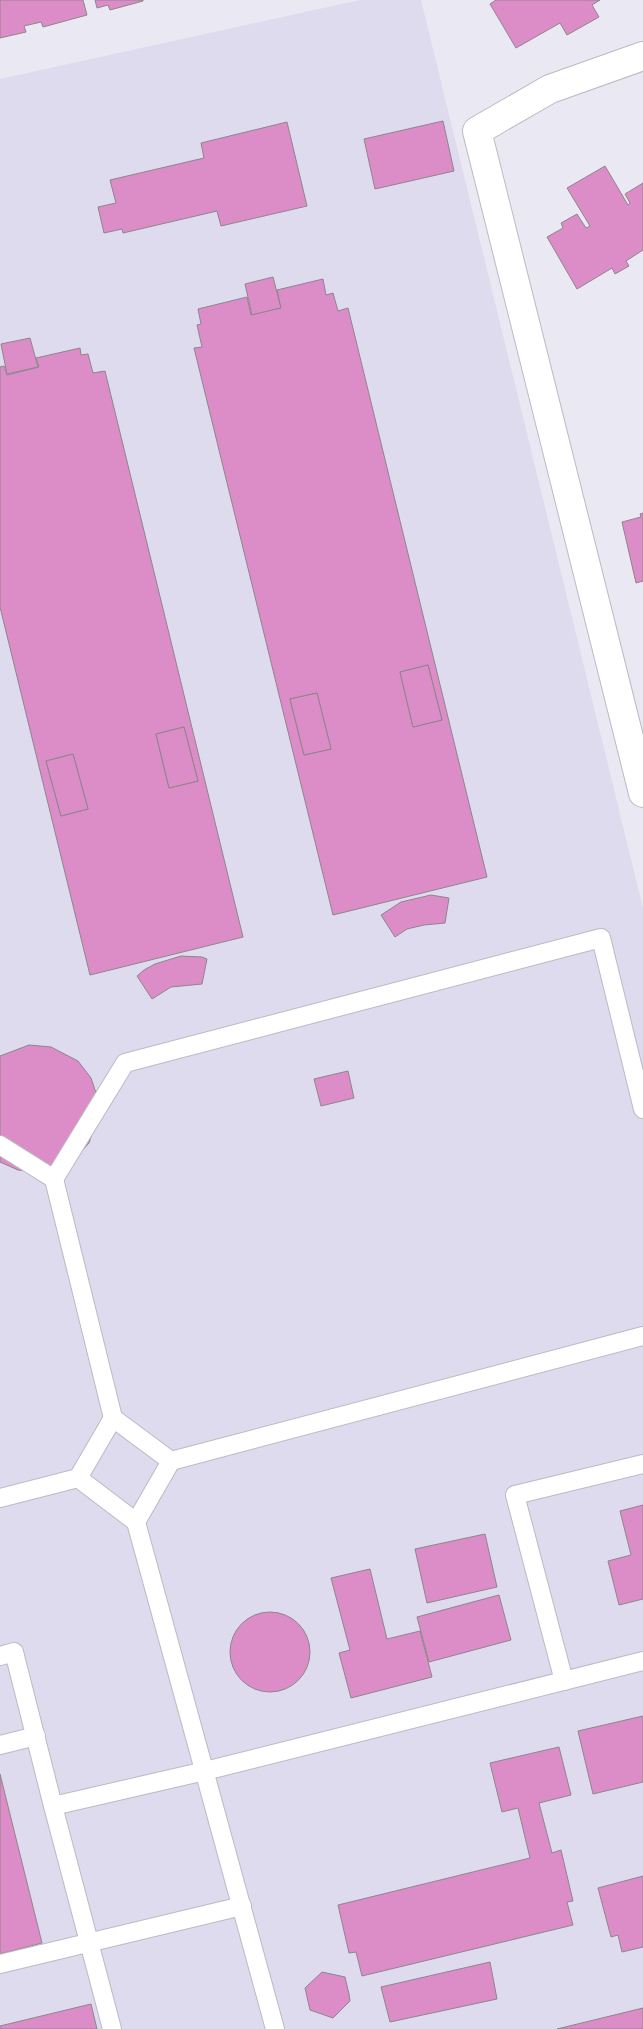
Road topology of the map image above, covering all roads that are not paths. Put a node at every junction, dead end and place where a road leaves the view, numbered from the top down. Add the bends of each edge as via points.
1 (643, 56) edge
2 (643, 793) edge
3 (643, 1110) edge
4 (0, 1145) edge
5 (54, 1179) junction
6 (643, 1336) edge
7 (113, 1418) junction
8 (171, 1461) junction
9 (643, 1464) edge
10 (78, 1478) junction
11 (0, 1498) edge
12 (136, 1522) junction
13 (0, 1656) edge
14 (643, 1661) edge
15 (564, 1681) junction
16 (36, 1736) junction
17 (0, 1744) edge
18 (205, 1771) junction
19 (53, 1806) junction
20 (242, 1906) junction
21 (89, 1942) junction
22 (0, 1964) edge
23 (112, 2029) edge
24 (275, 2029) edge

1 - 2 street via 550,89 477,131
3 - 5 lane via 601,938 125,1063
4 - 5 lane
5 - 7 lane
6 - 8 lane
7 - 8 lane
7 - 10 lane
8 - 12 lane
9 - 15 lane via 515,1495
10 - 11 lane
10 - 12 lane
12 - 18 lane
13 - 16 lane via 14,1652
14 - 15 lane
15 - 18 lane
16 - 17 lane
16 - 19 lane
18 - 19 lane
18 - 20 lane
19 - 21 lane
20 - 21 lane
20 - 24 lane
21 - 22 lane
21 - 23 lane

